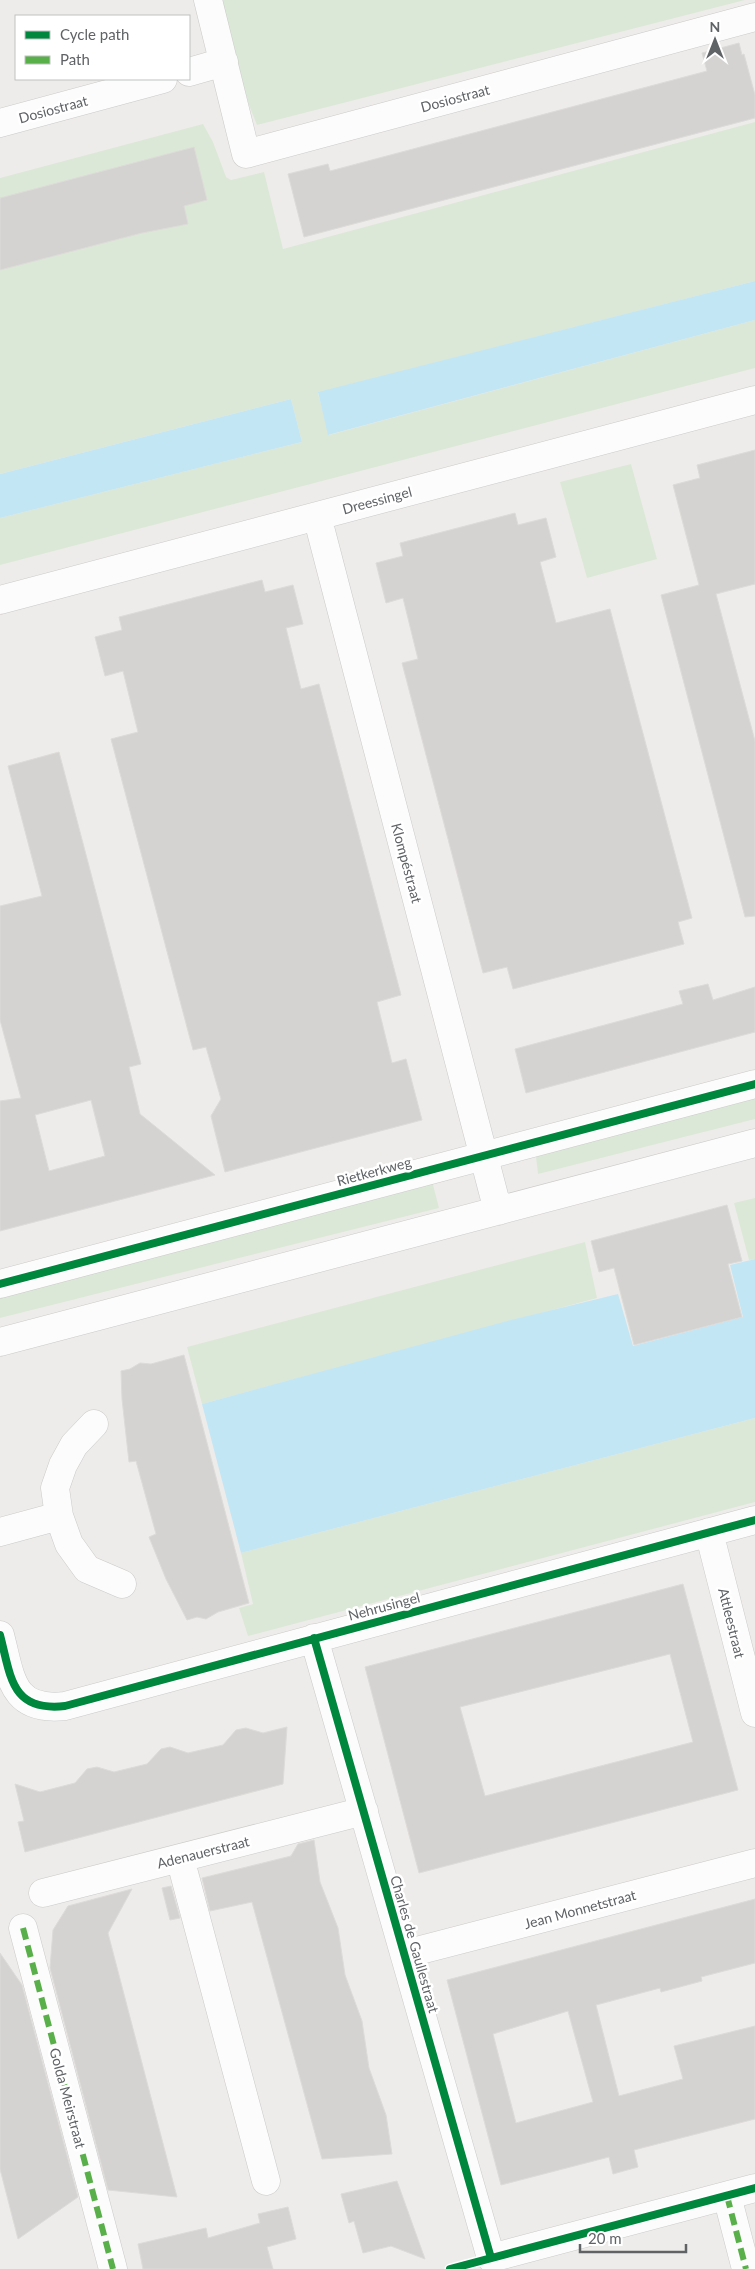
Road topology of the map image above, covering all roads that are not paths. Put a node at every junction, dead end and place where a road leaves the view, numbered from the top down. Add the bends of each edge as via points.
1 (208, 0) edge
2 (755, 17) edge
3 (224, 62) junction
4 (190, 72) edge
5 (159, 80) edge
6 (0, 123) edge
7 (755, 400) edge
8 (317, 516) junction
9 (0, 600) edge
10 (755, 1084) edge
11 (755, 1143) edge
12 (484, 1155) junction
13 (498, 1211) junction
14 (0, 1284) edge
15 (0, 1342) edge
16 (94, 1424) dead end
17 (60, 1516) junction
18 (755, 1520) edge
19 (0, 1532) edge
20 (709, 1532) junction
21 (122, 1584) dead end
22 (0, 1636) edge
23 (314, 1638) junction
24 (755, 1713) edge
25 (364, 1811) junction
26 (180, 1858) junction
27 (755, 1863) edge
28 (43, 1893) dead end
29 (23, 1928) dead end
30 (405, 1954) junction
31 (266, 2181) dead end
32 (755, 2188) edge
33 (727, 2196) junction
34 (113, 2269) edge
35 (746, 2269) edge

1 - 3 street, Dosiostraat
2 - 3 street, Dosiostraat via 246,154
3 - 4 street
5 - 6 street, Dosiostraat
7 - 8 street, Dreessingel
8 - 9 street, Dreessingel
8 - 12 street, Klompéstraat
10 - 12 street, Rietkerkweg
11 - 13 street
12 - 13 street, Klompéstraat
12 - 14 street, Rietkerkweg
13 - 15 street
16 - 17 street via 74,1444 63,1465 55,1488
17 - 19 street
17 - 21 street via 69,1544 87,1569
18 - 20 street, Nehrusingel
20 - 23 street, Nehrusingel
20 - 24 street, Attleestraat
22 - 23 street, Nehrusingel via 12,1683 35,1705 48,1708
23 - 25 street, Charles de Gaullestraat
25 - 26 street, Adenauerstraat
25 - 30 street, Charles de Gaullestraat
26 - 28 street, Adenauerstraat
26 - 31 street
27 - 30 street, Jean Monnetstraat
29 - 34 street, Golda Meirstraat
30 - 33 street, Charles de Gaullestraat via 491,2258
32 - 33 street
33 - 35 street

